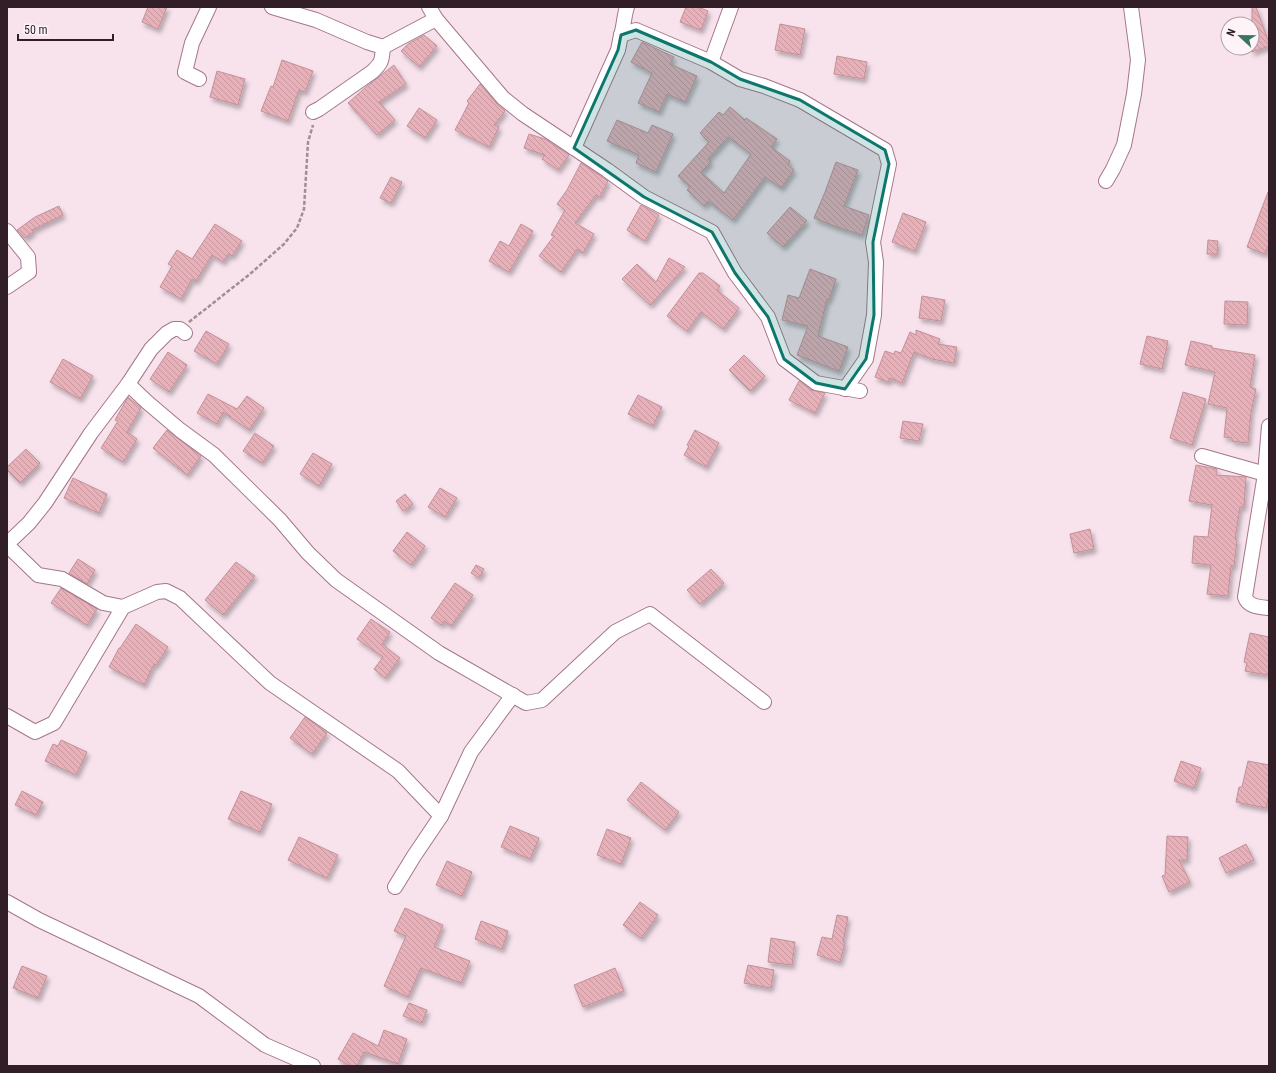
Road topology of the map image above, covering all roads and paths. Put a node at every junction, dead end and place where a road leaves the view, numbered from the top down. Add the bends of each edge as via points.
1 (209, 7) edge
2 (272, 7) edge
3 (627, 7) edge
4 (731, 7) edge
5 (1131, 7) edge
6 (433, 13) edge
7 (621, 35) junction
8 (383, 47) junction
9 (711, 62) junction
10 (199, 79) dead end
11 (316, 111) joint
12 (574, 148) junction
13 (1106, 181) dead end
14 (7, 231) edge
15 (7, 287) edge
16 (182, 331) joint
17 (128, 384) junction
18 (845, 389) junction
19 (860, 391) dead end
20 (1269, 426) edge
21 (1202, 456) dead end
22 (1267, 475) edge
23 (7, 545) edge
24 (123, 607) junction
25 (1269, 608) edge
26 (513, 695) junction
27 (764, 702) dead end
28 (7, 716) edge
29 (441, 816) junction
30 (396, 887) dead end
31 (7, 902) edge
32 (312, 1066) edge

1 - 10 street via 192,44 185,72
2 - 8 street via 316,20
3 - 7 street
4 - 9 street
5 - 13 street via 1138,60 1134,94 1124,145
6 - 8 street
6 - 12 street via 503,98
7 - 9 street via 636,30
7 - 12 street via 618,50
8 - 11 street via 380,66
9 - 18 street via 740,78 800,100 885,150 889,164 873,242 876,262 874,315 866,359
11 - 16 path via 308,142 304,209 297,228 284,244
12 - 18 street via 644,196 712,232 735,273 768,317 784,359 816,383
14 - 15 street via 28,258 29,272
16 - 17 street via 174,329 167,333 151,349
17 - 23 street via 29,523
17 - 26 street via 180,430 214,455 336,580 439,653
18 - 19 street
20 - 22 street
21 - 22 street
22 - 25 street via 1245,597 1254,606
23 - 24 street via 38,574 62,579 103,603
24 - 28 street via 54,722 35,732
24 - 29 street via 157,592 166,591 180,598 270,683 398,771
26 - 27 street via 526,703 542,700 615,632 650,614
26 - 29 street via 472,752
29 - 30 street
31 - 32 street via 39,920 199,996 264,1045

